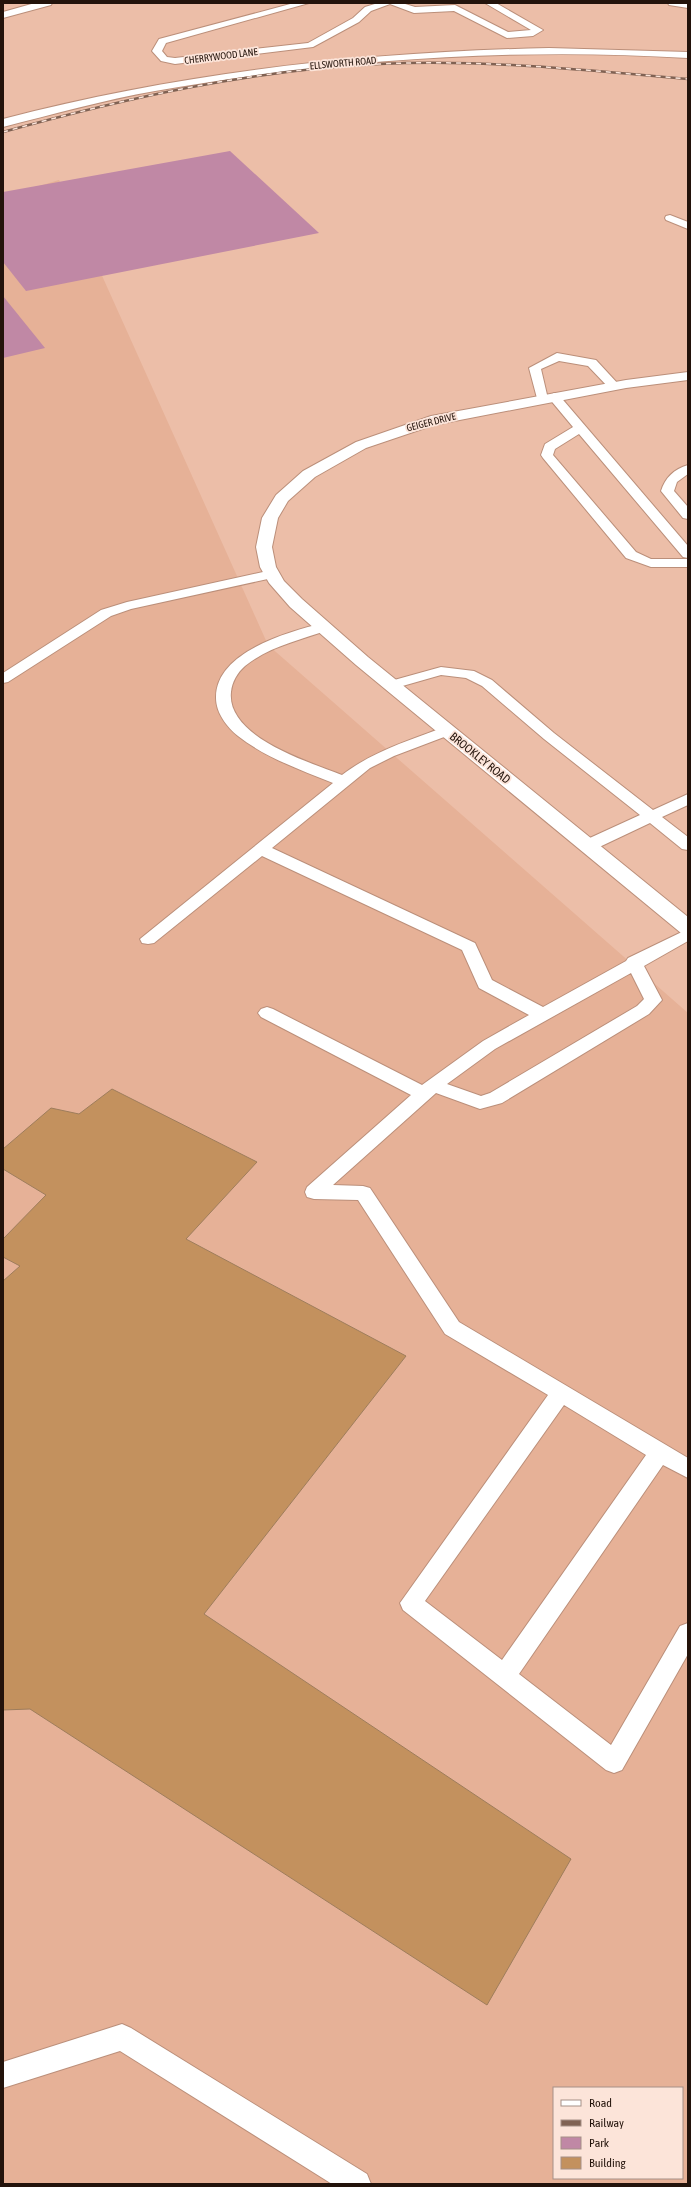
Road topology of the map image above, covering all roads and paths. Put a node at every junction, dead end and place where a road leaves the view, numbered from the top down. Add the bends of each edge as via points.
1 (47, 3) edge
2 (305, 3) edge
3 (387, 3) edge
4 (394, 3) edge
5 (489, 3) edge
6 (673, 3) edge
7 (688, 5) edge
8 (3, 15) edge
9 (688, 55) edge
10 (7, 119) edge
11 (670, 218) dead end
12 (688, 226) edge
13 (688, 376) edge
14 (614, 386) junction
15 (548, 398) junction
16 (580, 428) junction
17 (688, 468) edge
18 (688, 514) edge
19 (688, 554) edge
20 (688, 563) edge
21 (274, 578) junction
22 (323, 627) junction
23 (3, 679) edge
24 (392, 685) junction
25 (447, 731) junction
26 (345, 782) junction
27 (688, 799) edge
28 (651, 817) junction
29 (688, 845) edge
30 (587, 846) junction
31 (261, 849) junction
32 (688, 928) edge
33 (688, 934) edge
34 (148, 939) dead end
35 (634, 962) junction
36 (268, 1013) dead end
37 (543, 1015) junction
38 (428, 1090) junction
39 (560, 1394) junction
40 (659, 1453) junction
41 (688, 1469) edge
42 (688, 1633) edge
43 (504, 1676) junction
44 (3, 2075) edge
45 (358, 2184) edge

1 - 8 street
2 - 3 lane, CHERRYWOOD LANE via 162,41 157,51 164,59 175,61 310,45 356,20 368,9
4 - 5 lane via 414,10 454,8 507,35 533,33 538,30
6 - 7 street
9 - 10 street, ELLSWORTH ROAD via 620,50 548,50 481,52 313,65 165,85
11 - 12 lane
13 - 14 street, GEIGER DRIVE
14 - 15 street, GEIGER DRIVE
14 - 15 lane via 592,363 557,357 535,368
15 - 16 lane
15 - 21 street, GEIGER DRIVE via 431,421 398,431 361,445 309,474 282,498 270,518 264,547 268,567
16 - 19 lane
16 - 20 lane via 549,447 547,455 631,555 640,562
17 - 18 lane via 681,471 669,484 667,491
21 - 22 street, BROOKLEY ROAD via 296,603
21 - 23 lane via 106,612
22 - 24 street, BROOKLEY ROAD
22 - 26 lane via 260,651 244,660 229,674 223,689 224,707 235,726 252,740
24 - 25 street, BROOKLEY ROAD
24 - 28 lane via 441,672 463,673 487,683 548,736
25 - 26 lane via 389,752 365,765
25 - 30 street, BROOKLEY ROAD
26 - 31 lane
27 - 28 lane
28 - 29 lane
28 - 30 lane
30 - 32 street, BROOKLEY ROAD
31 - 34 lane
31 - 37 lane via 469,947 485,984
33 - 35 lane
35 - 37 lane
35 - 38 lane via 653,1000 636,1014 496,1098 480,1103
36 - 38 lane
37 - 38 lane via 489,1045
38 - 39 lane via 314,1192 363,1193 452,1328
39 - 40 lane
39 - 43 lane via 411,1603
40 - 41 lane
40 - 43 lane
42 - 43 lane via 614,1762
44 - 45 lane via 122,2037

